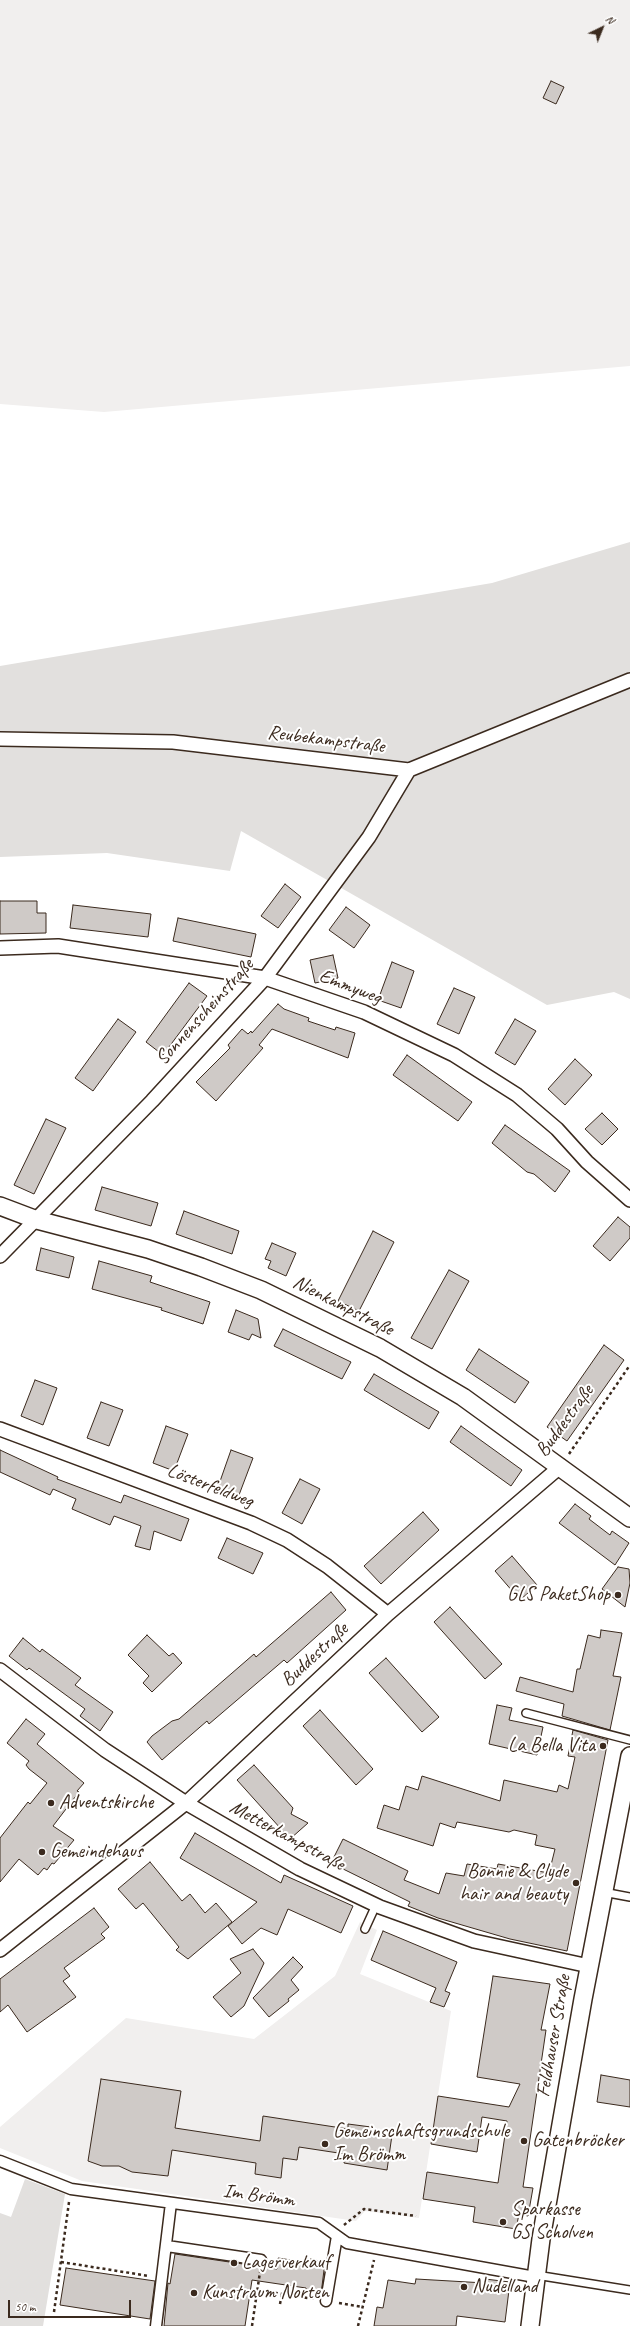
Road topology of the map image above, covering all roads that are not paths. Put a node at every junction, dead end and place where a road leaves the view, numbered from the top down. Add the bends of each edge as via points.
1 (630, 680) edge
2 (0, 739) edge
3 (409, 770) junction
4 (0, 948) edge
5 (265, 978) junction
6 (630, 1200) edge
7 (0, 1206) edge
8 (37, 1220) junction
9 (0, 1256) edge
10 (0, 1429) edge
11 (561, 1466) junction
12 (630, 1518) edge
13 (388, 1614) junction
14 (0, 1670) edge
15 (526, 1713) dead end
16 (630, 1740) edge
17 (630, 1756) edge
18 (186, 1803) junction
19 (603, 1892) junction
20 (630, 1898) edge
21 (376, 1905) junction
22 (365, 1929) dead end
23 (0, 1950) edge
24 (589, 1966) junction
25 (0, 2161) edge
26 (171, 2203) junction
27 (335, 2235) junction
28 (167, 2246) junction
29 (261, 2260) road end
30 (535, 2276) junction
31 (630, 2290) edge
32 (326, 2301) road end
33 (156, 2326) edge
34 (530, 2326) edge

1 - 3 street, Reubekampstraße
2 - 3 street, Reubekampstraße via 173,742
3 - 5 street, Sonnenscheinstraße via 369,837
4 - 5 street, Emmyweg via 58,946
5 - 6 street, Emmyweg via 364,1012 454,1055 517,1095 557,1129 588,1162
5 - 8 street, Sonnenscheinstraße via 152,1101
7 - 8 street, Nienkampstraße
8 - 9 street, Sonnenscheinstraße
8 - 11 street, Nienkampstraße via 148,1249 261,1290 380,1348 463,1397
10 - 13 street, Lösterfeldweg via 251,1523 286,1540 326,1566
11 - 12 street, Nienkampstraße
11 - 13 street, Buddestraße
13 - 18 street, Buddestraße
14 - 18 street, Metterkampstraße via 105,1750
15 - 16 lane
17 - 19 street, Feldhauser Straße
18 - 21 street, Metterkampstraße via 300,1869
18 - 23 street, Buddestraße
19 - 20 lane
19 - 24 street, Feldhauser Straße
21 - 22 lane
21 - 24 street, Metterkampstraße via 474,1941
24 - 30 street, Feldhauser Straße
25 - 26 street, Im Brömm via 71,2189
26 - 27 street, Im Brömm via 318,2223
26 - 28 street
27 - 30 street, Im Brömm via 347,2243
27 - 32 street
28 - 29 street
28 - 33 street
30 - 31 lane
30 - 34 street, Feldhauser Straße

